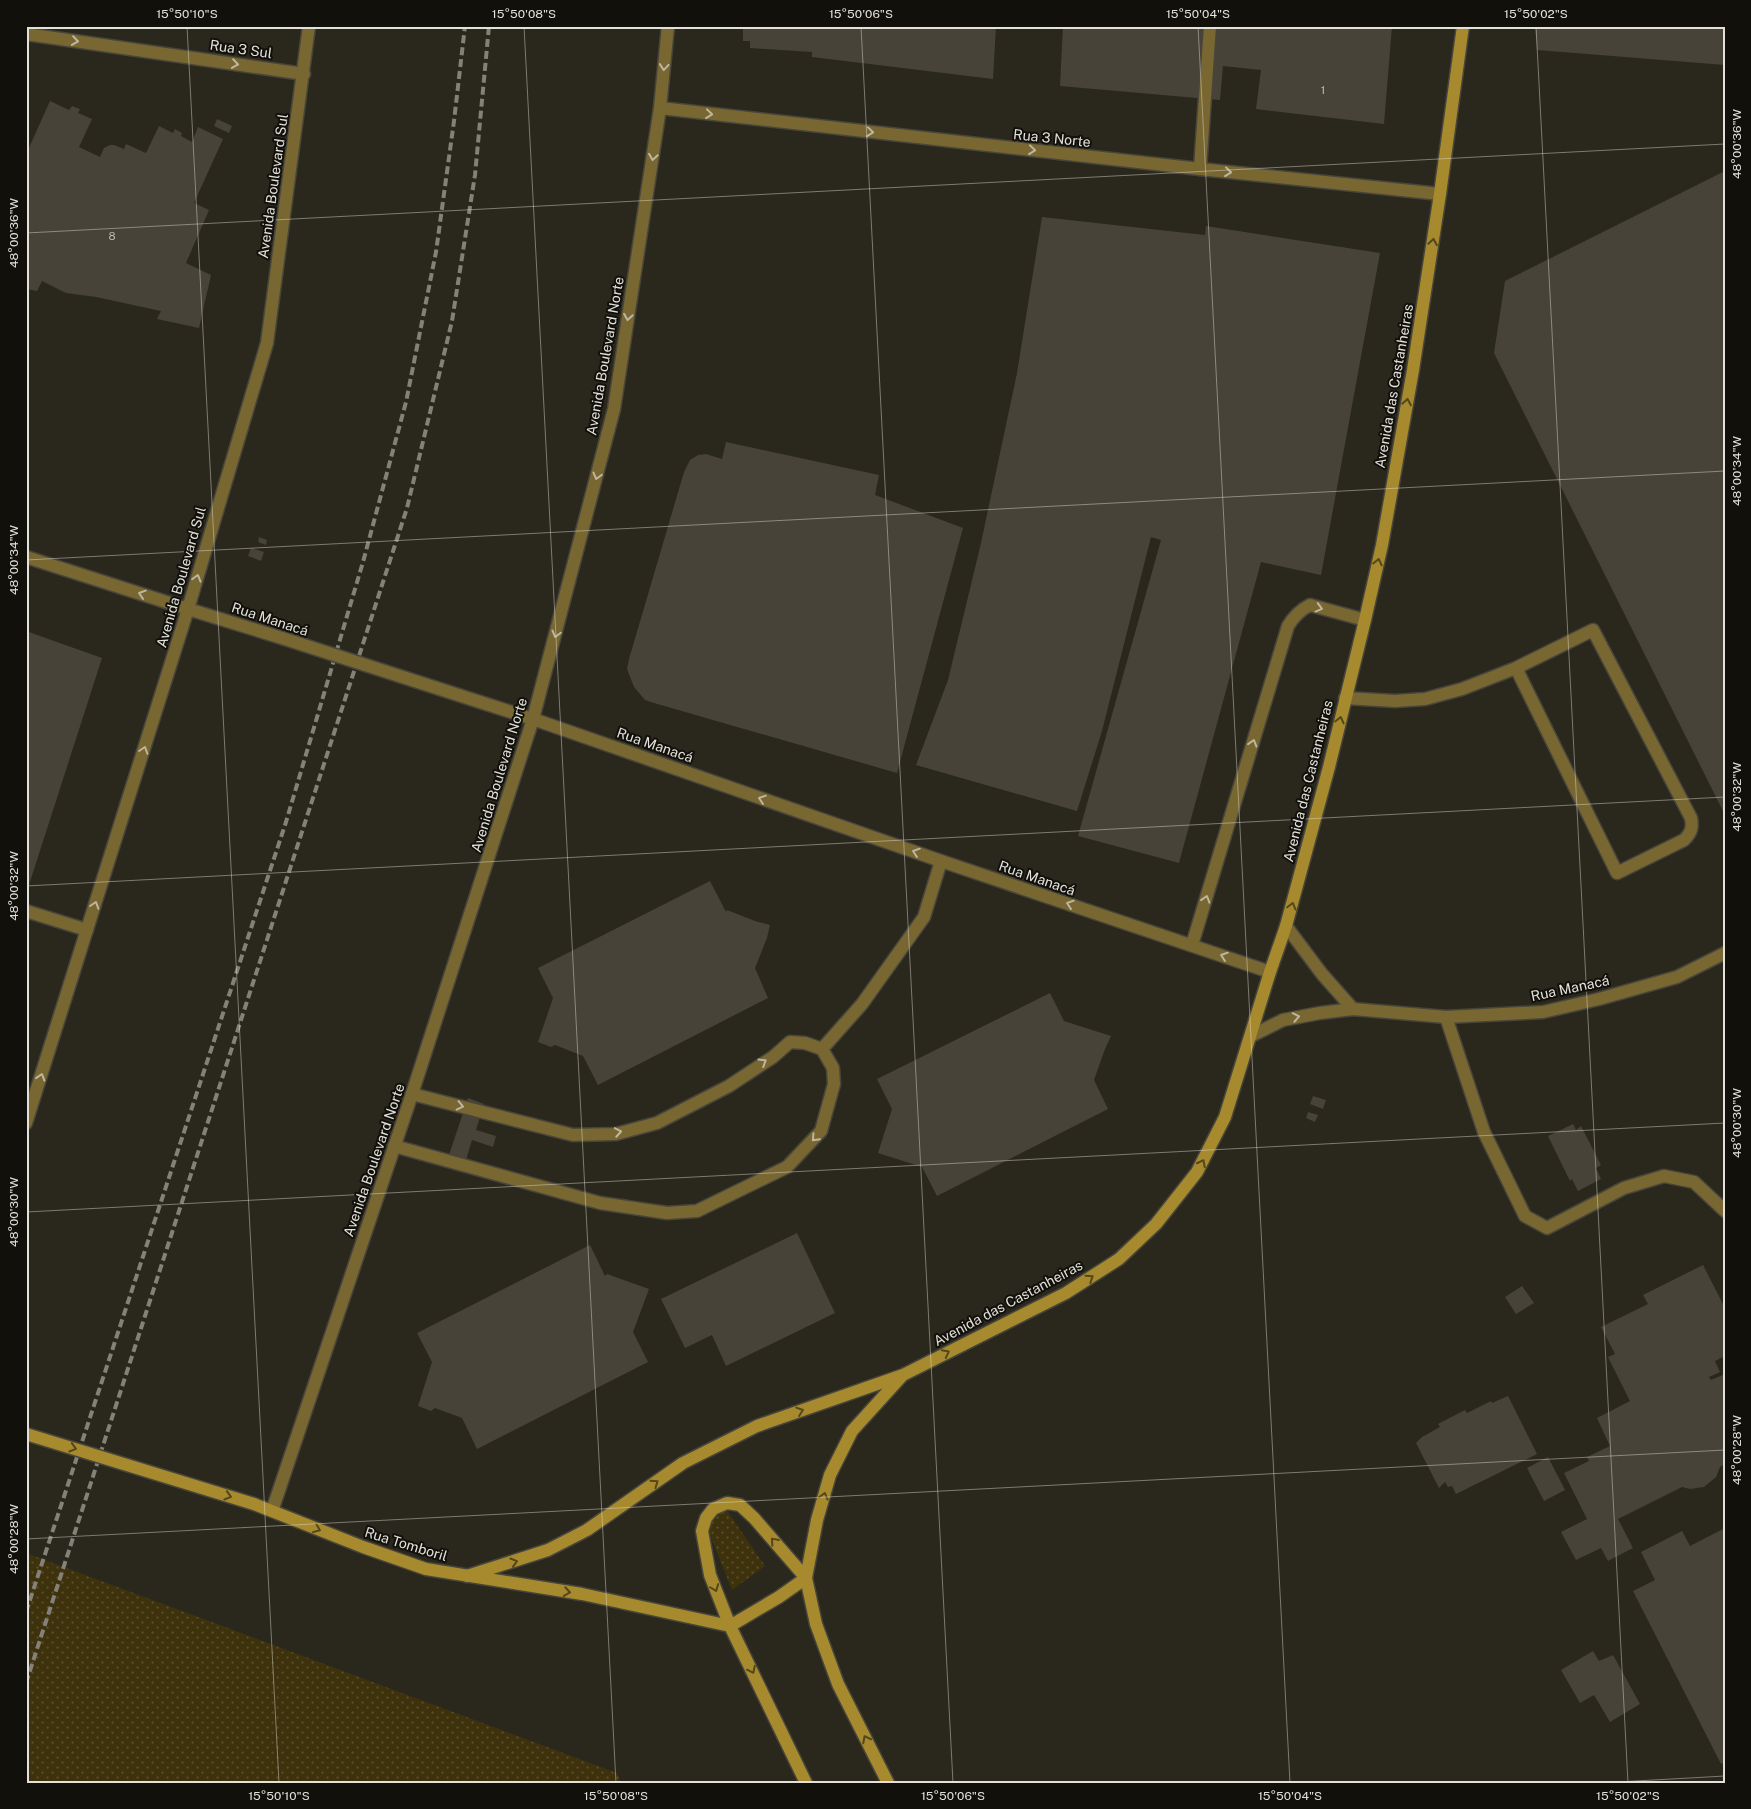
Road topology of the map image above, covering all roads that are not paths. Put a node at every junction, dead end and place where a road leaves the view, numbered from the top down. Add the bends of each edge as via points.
1 (309, 26) edge
2 (668, 26) edge
3 (1210, 26) edge
4 (1463, 26) edge
5 (26, 34) edge
6 (304, 74) junction
7 (660, 108) junction
8 (1200, 169) junction
9 (1440, 194) junction
10 (26, 558) edge
11 (188, 609) junction
12 (1365, 620) junction
13 (1516, 668) junction
14 (1345, 698) junction
15 (533, 719) junction
16 (941, 861) junction
17 (26, 911) edge
18 (1286, 926) junction
19 (87, 930) junction
20 (1192, 945) junction
21 (1725, 953) edge
22 (1270, 972) junction
23 (1353, 1008) junction
24 (1446, 1017) junction
25 (1251, 1036) junction
26 (822, 1049) junction
27 (412, 1094) junction
28 (26, 1123) edge
29 (394, 1146) junction
30 (1725, 1211) edge
31 (903, 1375) junction
32 (26, 1434) edge
33 (272, 1511) junction
34 (467, 1576) junction
35 (806, 1578) junction
36 (730, 1626) junction
37 (806, 1783) edge
38 (888, 1783) edge

1 - 6 street, Avenida Boulevard Sul
2 -> 7 street, Avenida Boulevard Norte
3 - 8 street
4 - 9 main road, Avenida das Castanheiras
5 -> 6 street, Rua 3 Sul
11 -> 6 street, Avenida Boulevard Sul via 267,343
7 -> 8 street, Rua 3 Norte
7 -> 15 street, Avenida Boulevard Norte via 614,409
8 -> 9 street, Rua 3 Norte
12 -> 9 main road, Avenida das Castanheiras via 1382,545 1413,370
11 -> 10 street, Rua Manacá
11 - 15 street, Rua Manacá, bridge
19 -> 11 street, Avenida Boulevard Sul
12 - 14 main road, Avenida das Castanheiras
20 -> 12 street via 1288,626 1302,609 1310,605
13 - 13 street via 1593,630 1691,818 1690,835 1617,872
13 - 14 street via 1425,699
18 -> 14 main road, Avenida das Castanheiras
16 -> 15 street, Rua Manacá
15 - 27 street, Avenida Boulevard Norte
20 -> 16 street, Rua Manacá
16 - 26 street via 924,917 862,1004
17 - 19 street
18 - 22 main road, Avenida das Castanheiras
18 - 23 street
28 -> 19 street, Avenida Boulevard Sul
22 -> 20 street, Rua Manacá
21 - 24 street, Rua Manacá via 1677,977 1543,1012
22 - 25 main road, Avenida das Castanheiras
23 - 24 street, Rua Manacá
25 -> 23 street, Rua Manacá via 1283,1020
24 - 30 street via 1484,1132 1525,1216 1548,1228 1624,1188 1664,1176 1694,1182
31 -> 25 main road, Avenida das Castanheiras via 1066,1293 1119,1259 1156,1224 1197,1172 1226,1117
27 -> 26 street via 573,1135 616,1134 656,1123 729,1086 790,1042 805,1042
26 -> 29 street via 833,1068 834,1084 821,1131 787,1168 697,1211 667,1213 600,1203
27 - 29 street, Avenida Boulevard Norte
29 - 33 street, Avenida Boulevard Norte
34 -> 31 main road, Avenida das Castanheiras via 548,1550 588,1530 684,1463 757,1426
35 -> 31 main road, Avenida das Castanheiras via 830,1475 852,1431
32 -> 33 main road, Rua Tomboril, bridge
33 -> 34 main road, Rua Tomboril via 363,1548 426,1569
34 -> 36 main road, Rua Tomboril via 582,1594
35 - 36 main road
35 -> 36 main road via 740,1505 727,1503 712,1509 702,1531 710,1574
38 -> 35 main road, Avenida das Castanheiras via 838,1684 816,1624
36 -> 37 main road

